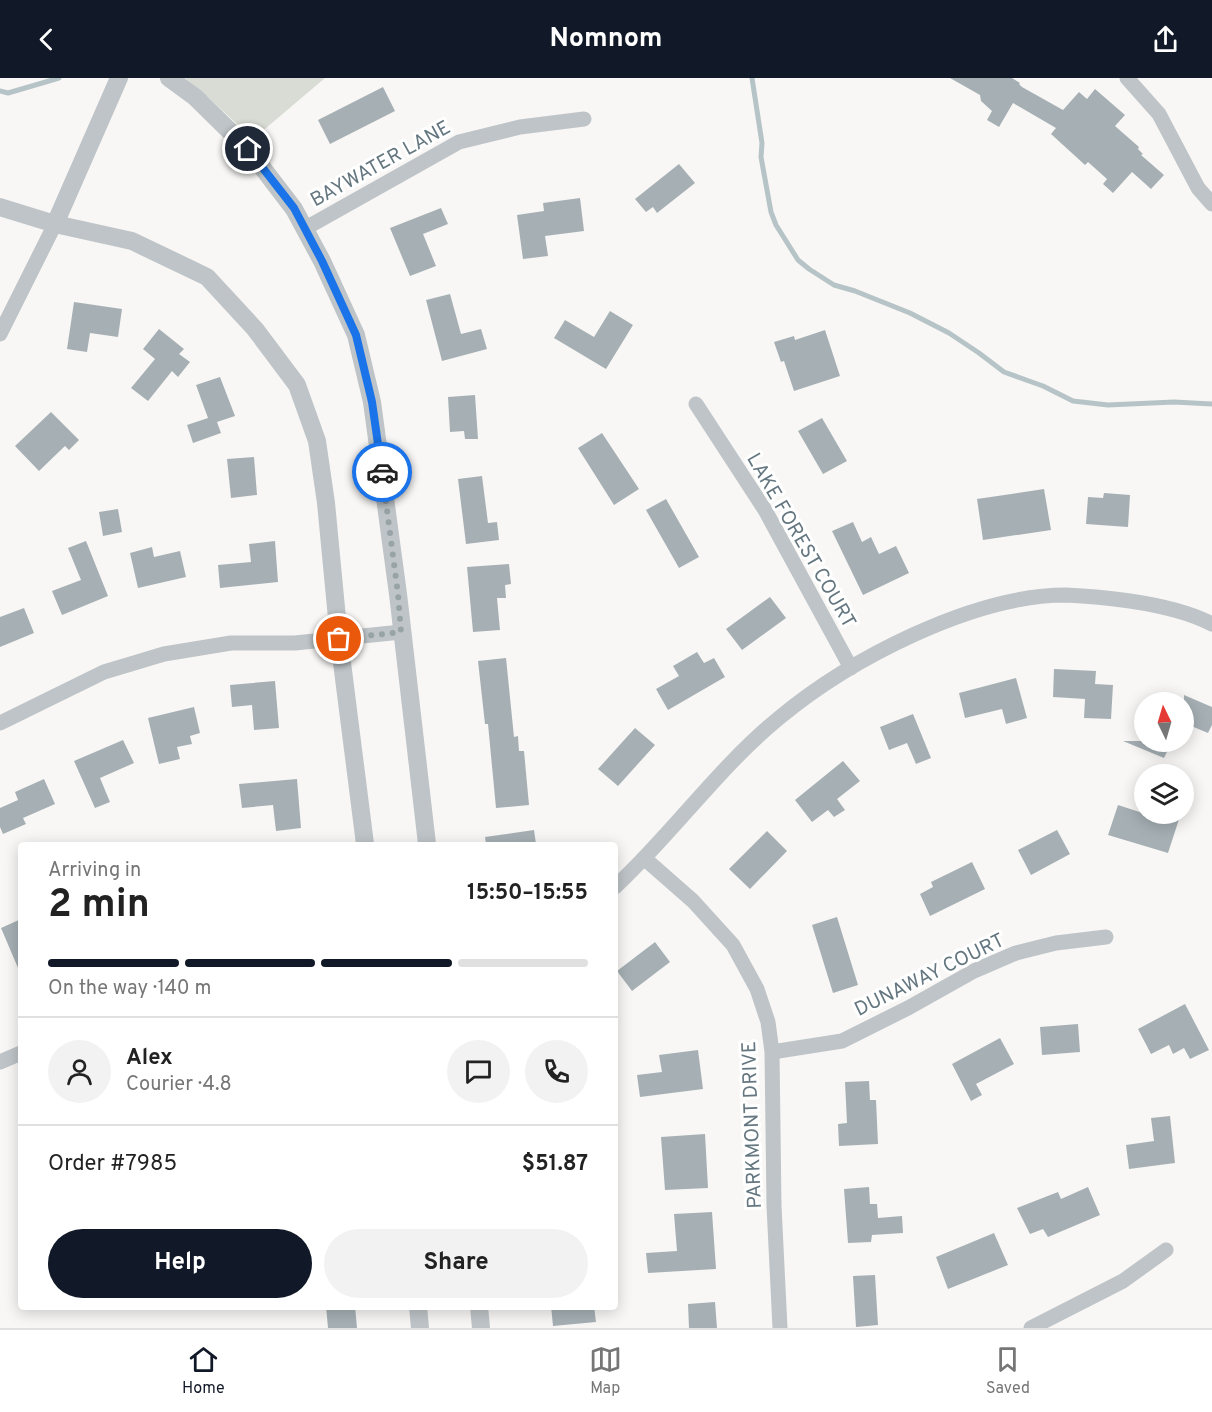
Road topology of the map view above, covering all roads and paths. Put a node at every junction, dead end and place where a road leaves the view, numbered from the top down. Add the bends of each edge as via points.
1 (119, 78) edge
2 (169, 78) edge
3 (1128, 78) edge
4 (584, 119) dead end
5 (1212, 204) edge
6 (0, 207) edge
7 (55, 224) junction
8 (304, 229) junction
9 (0, 334) edge
10 (696, 404) dead end
11 (1212, 624) edge
12 (401, 632) junction
13 (339, 639) junction
14 (851, 668) junction
15 (0, 723) edge
16 (365, 842) edge
17 (427, 842) edge
18 (644, 858) junction
19 (618, 883) edge
20 (1106, 937) dead end
21 (772, 1052) junction
22 (18, 1054) edge
23 (0, 1062) edge
24 (1166, 1250) dead end
25 (418, 1310) edge
26 (480, 1310) edge
27 (420, 1328) edge
28 (482, 1328) edge
29 (780, 1328) edge
30 (1031, 1328) edge

1 - 7 street
2 - 8 street via 195,97 248,149 294,208
3 - 5 street via 1159,114 1198,188
4 - 8 street, BAYWATER LANE via 520,127 459,142
6 - 7 street
7 - 9 street
7 - 13 street via 132,241 207,277 255,329 297,385 317,441
8 - 12 street via 356,335 367,380
10 - 14 street, LAKE FOREST COURT via 765,510
11 - 14 street via 1157,605 1107,598 1065,595 1018,600 970,612 899,642
12 - 13 street
12 - 17 street
13 - 15 street via 295,644 231,643 164,654 104,672
13 - 16 street
14 - 18 street via 817,688 746,747
18 - 19 street
18 - 21 street, PARKMONT DRIVE via 693,901 733,945 757,989 768,1022
20 - 21 street, DUNAWAY COURT via 1016,953 842,1041
21 - 29 street, PARKMONT DRIVE
22 - 23 street
24 - 30 street via 1122,1281
25 - 27 street
26 - 28 street

